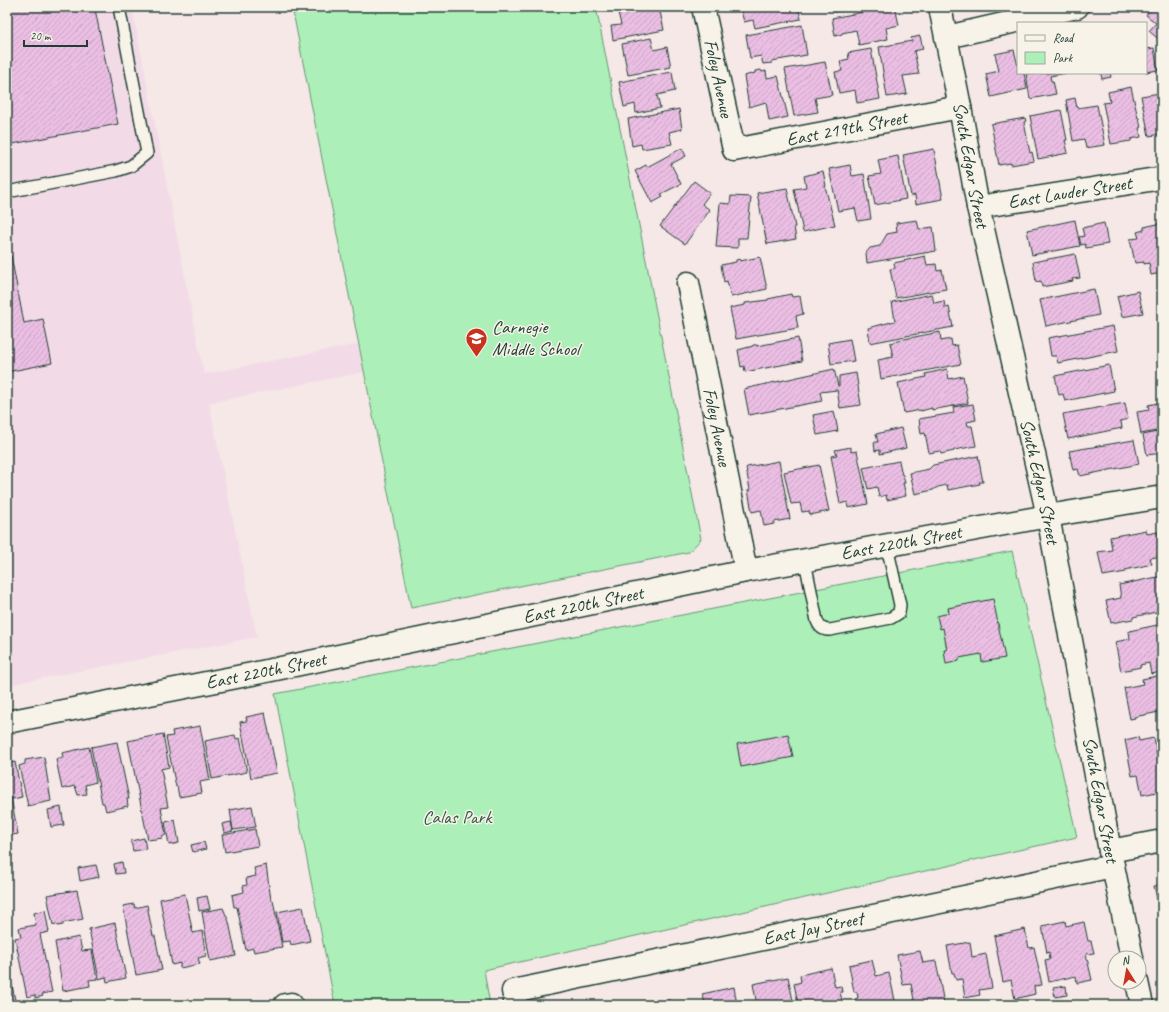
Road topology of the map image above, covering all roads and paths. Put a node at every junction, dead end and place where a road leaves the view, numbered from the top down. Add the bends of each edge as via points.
1 (119, 7) edge
2 (703, 7) edge
3 (940, 7) edge
4 (1077, 7) edge
5 (947, 37) junction
6 (960, 108) junction
7 (734, 150) joint
8 (1162, 178) edge
9 (7, 192) edge
10 (978, 207) junction
11 (688, 283) dead end
12 (1162, 497) edge
13 (1048, 516) junction
14 (888, 546) junction
15 (805, 561) junction
16 (746, 571) junction
17 (7, 722) edge
18 (1162, 841) edge
19 (1112, 858) junction
20 (1130, 950) edge
21 (1139, 990) edge
22 (514, 998) edge
23 (1142, 1005) edge

1 - 9 lane via 147,153 131,166 116,171
2 - 7 street, Foley Avenue
3 - 5 street, South Edgar Street
4 - 5 street
5 - 6 street, South Edgar Street
6 - 7 street, East 219th Street
6 - 10 street, South Edgar Street
8 - 10 street, East Lauder Street
10 - 13 street, South Edgar Street
11 - 16 street, Foley Avenue
12 - 13 street, East 220th Street
13 - 14 street, East 220th Street
13 - 19 street, South Edgar Street
14 - 15 street, East 220th Street
14 - 15 lane via 900,605 899,612 891,618 830,630 824,630 818,625
15 - 16 street, East 220th Street
16 - 17 street, East 220th Street via 252,674
18 - 19 street, East Jay Street
19 - 20 street, South Edgar Street
19 - 22 street, East Jay Street
21 - 23 street

